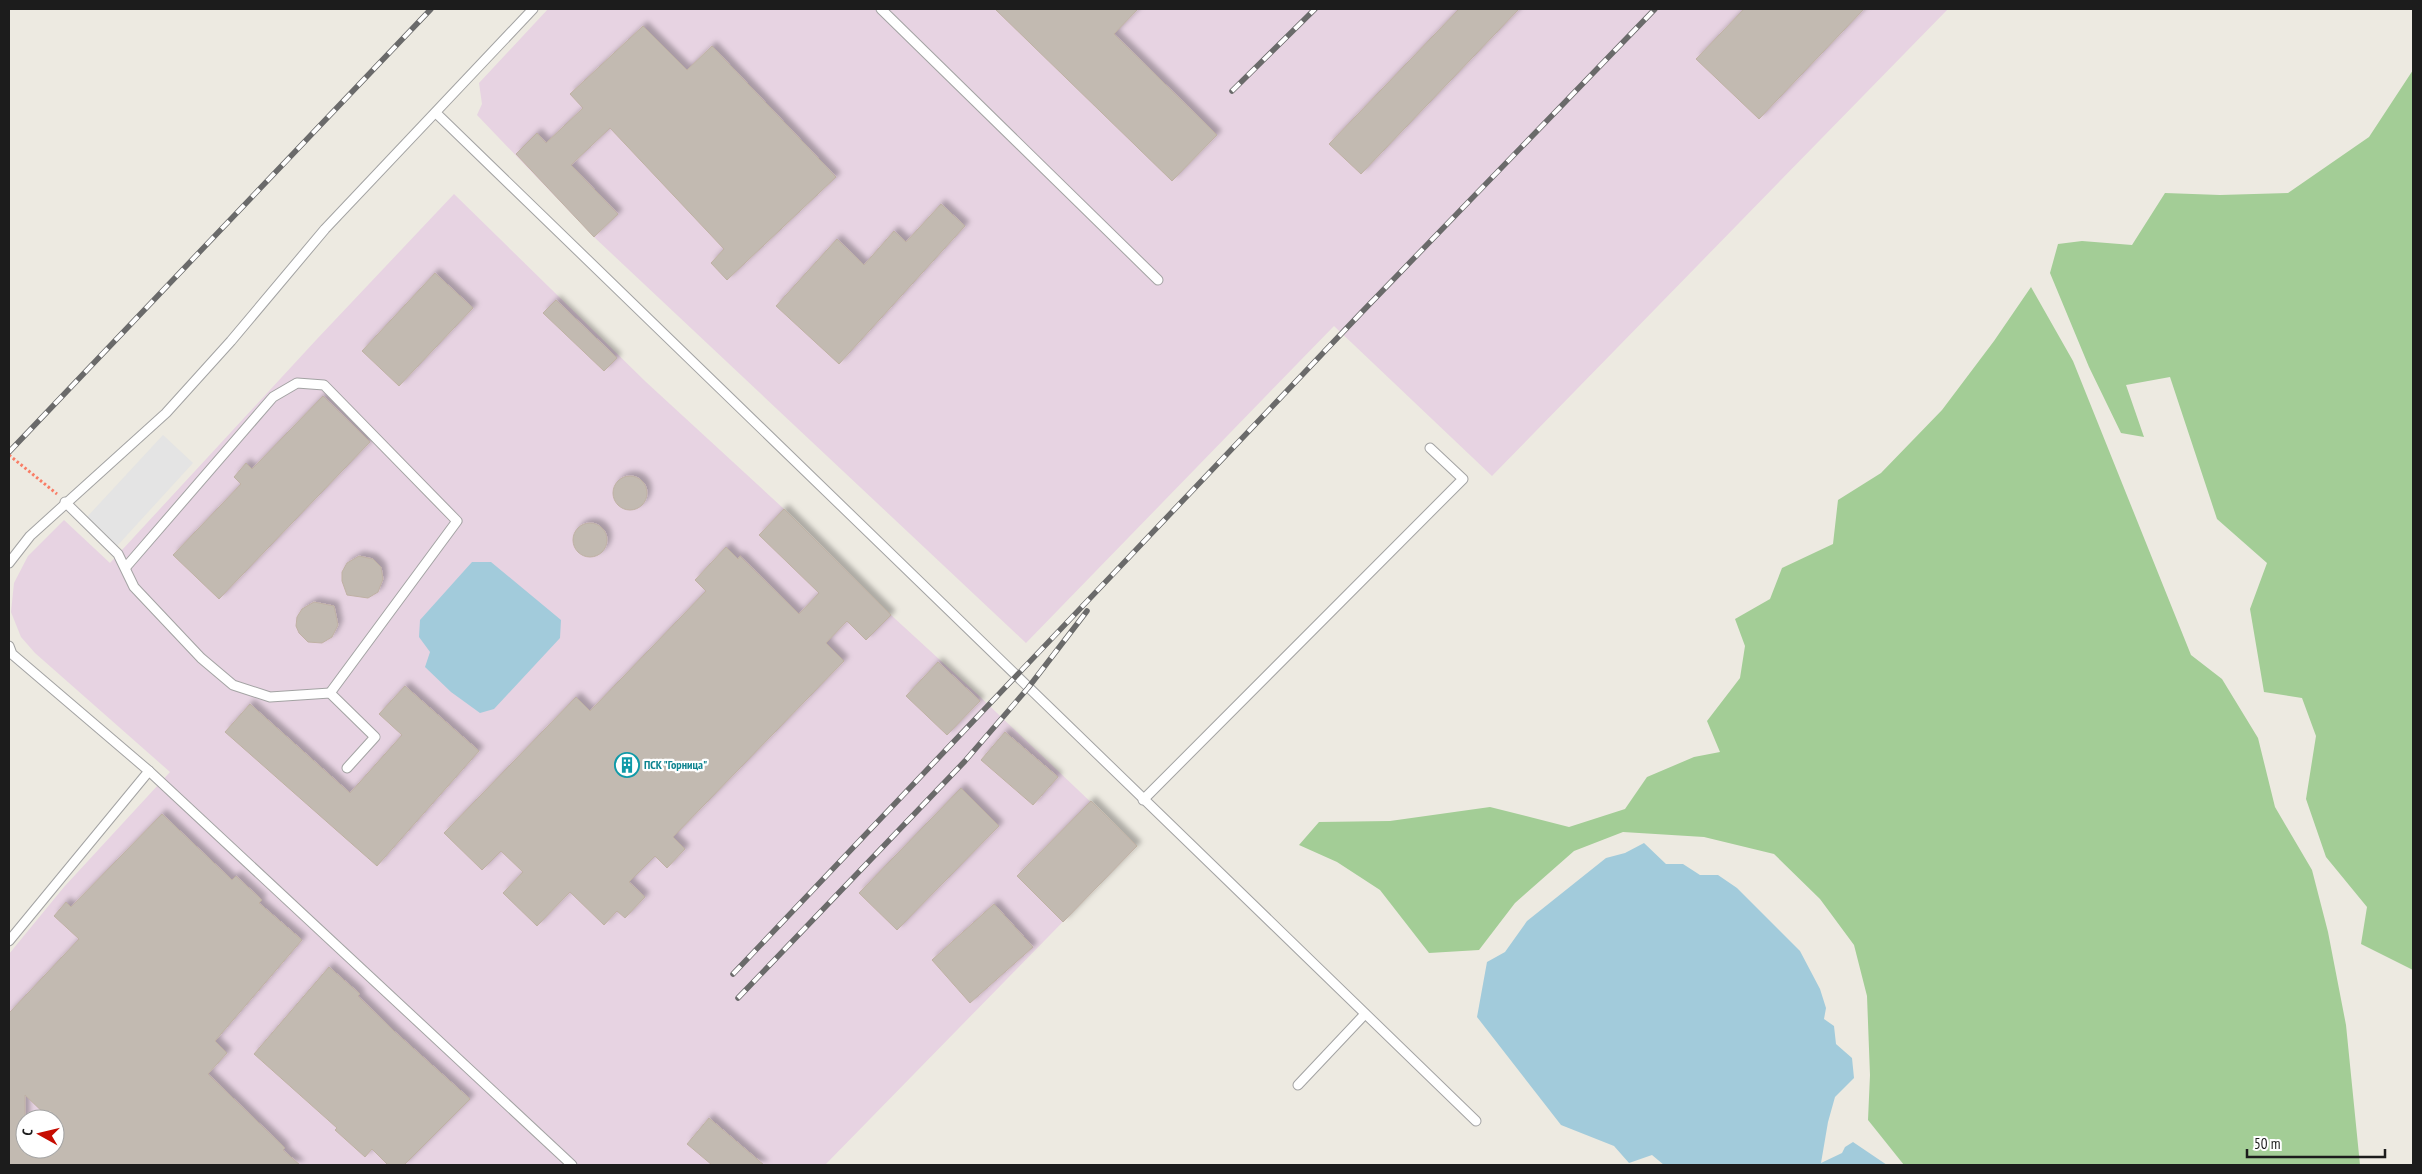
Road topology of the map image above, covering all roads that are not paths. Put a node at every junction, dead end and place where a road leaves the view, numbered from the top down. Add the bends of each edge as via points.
1 (533, 9) edge
2 (881, 9) edge
3 (436, 113) junction
4 (1158, 280) dead end
5 (1430, 448) dead end
6 (65, 502) junction
7 (9, 563) edge
8 (126, 567) junction
9 (9, 646) edge
10 (330, 693) junction
11 (348, 768) dead end
12 (149, 771) junction
13 (1143, 800) junction
14 (9, 941) edge
15 (1365, 1014) junction
16 (1298, 1085) dead end
17 (1476, 1121) dead end
18 (572, 1165) edge

1 - 3 lane
2 - 4 lane
3 - 6 lane via 325,229 231,342 166,413
3 - 13 lane
5 - 13 lane via 1463,479
6 - 7 lane via 30,536
6 - 8 lane via 118,554
8 - 10 lane via 134,587 201,658 233,685 270,697
8 - 10 lane via 274,397 298,383 324,385 456,521
9 - 12 lane via 12,654
10 - 11 lane via 375,738
12 - 14 lane
12 - 18 lane
13 - 15 lane
15 - 16 lane
15 - 17 lane

